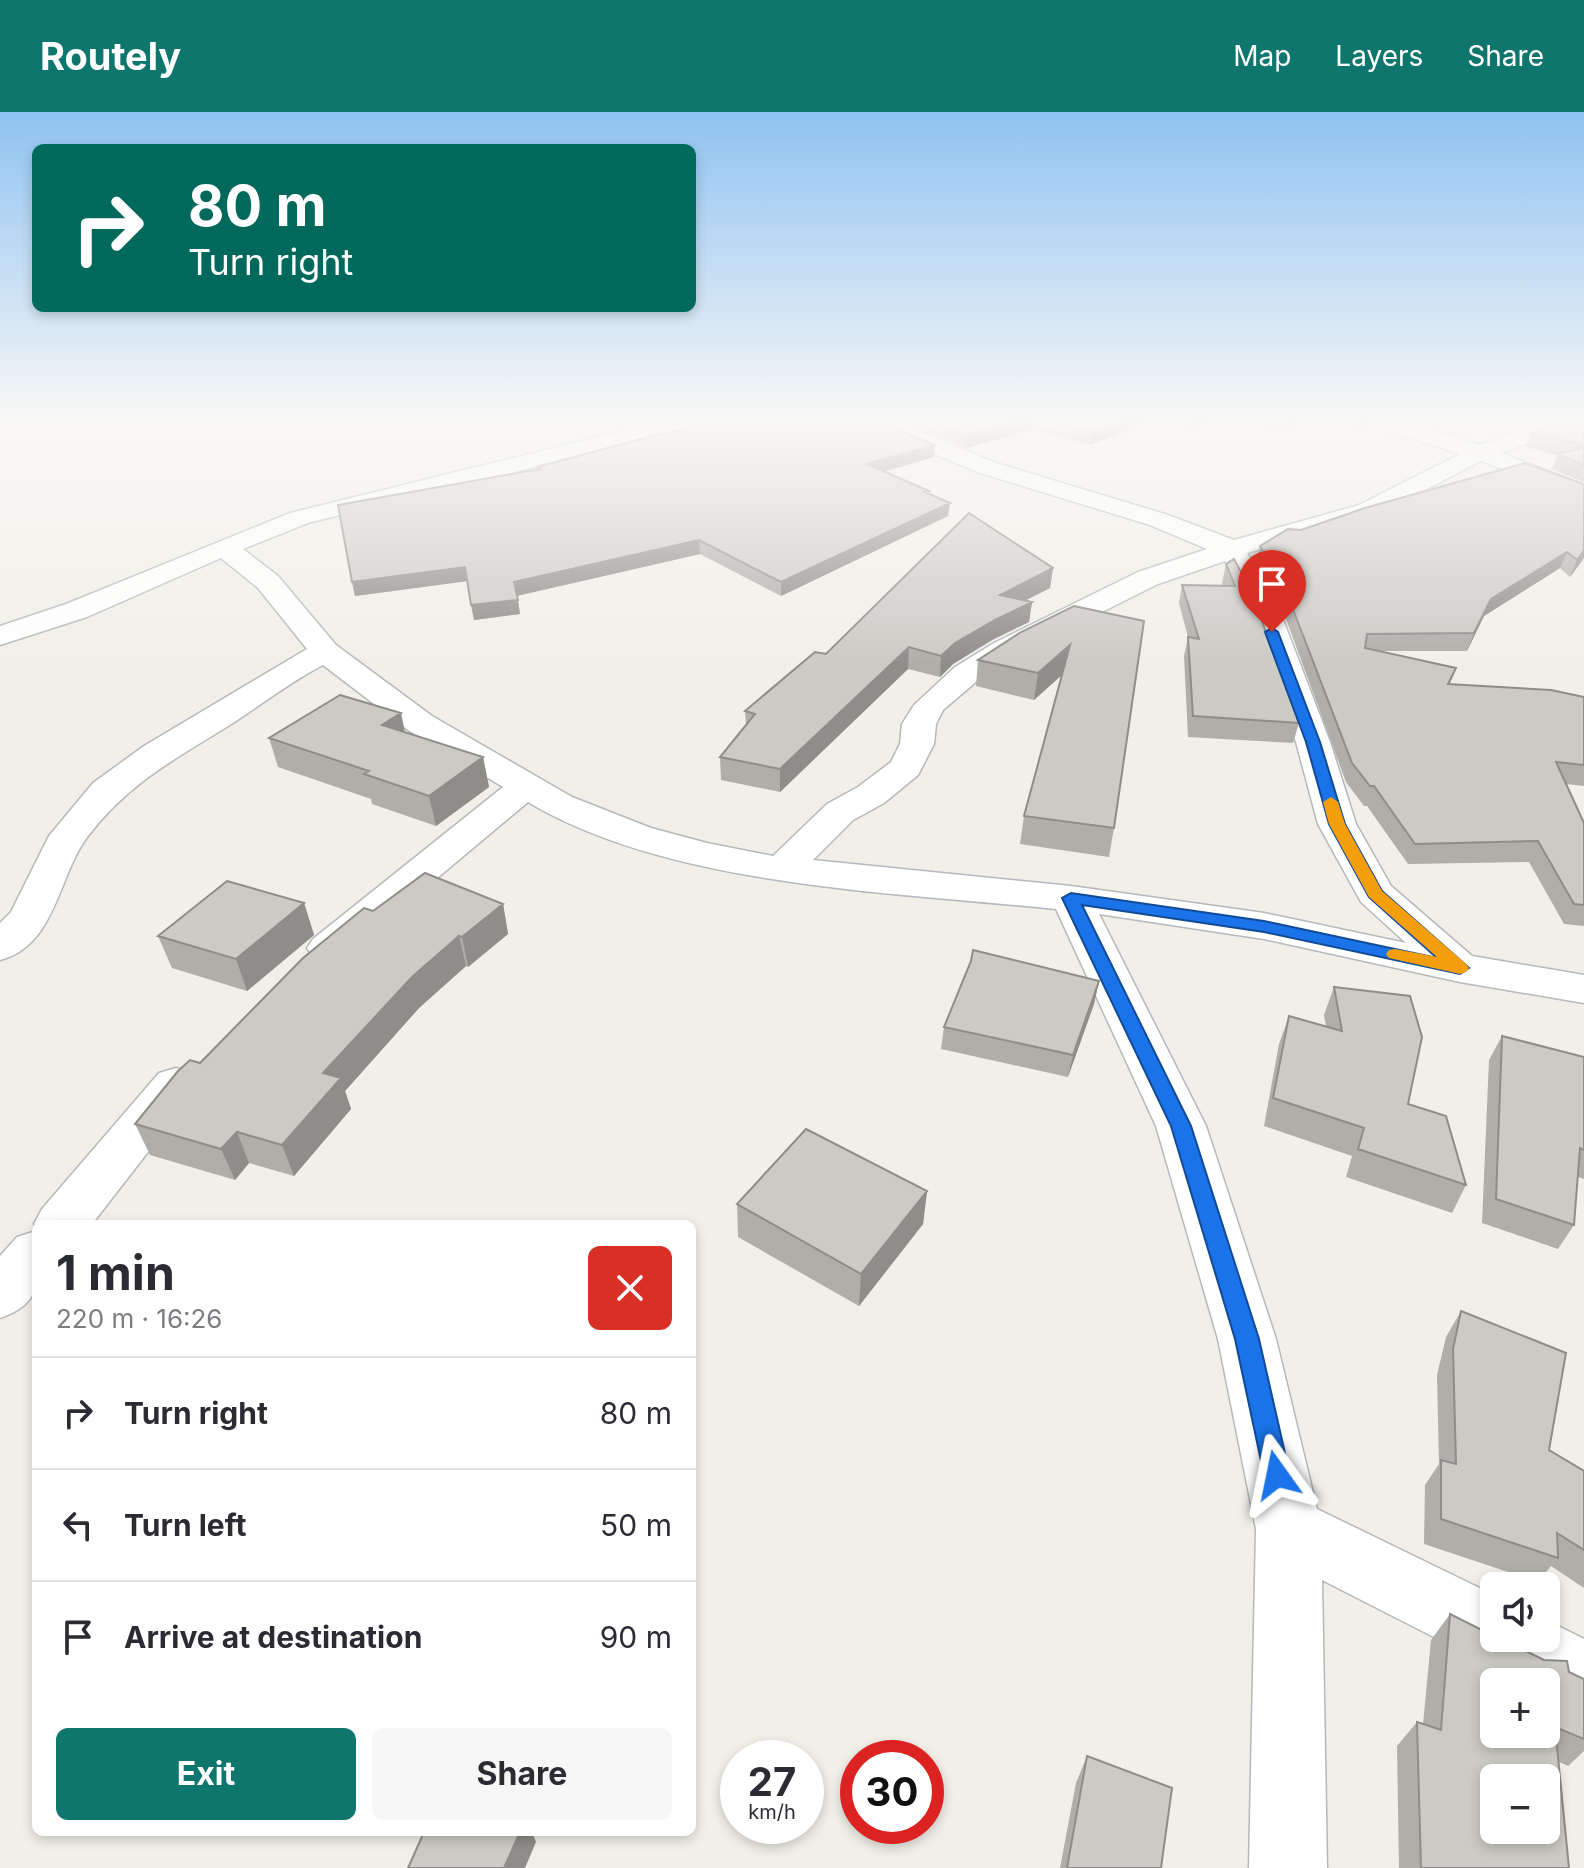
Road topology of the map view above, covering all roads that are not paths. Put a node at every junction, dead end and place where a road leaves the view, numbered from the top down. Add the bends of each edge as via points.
1 (368, 501) edge
2 (1096, 501) edge
3 (1386, 501) edge
4 (224, 547) junction
5 (1232, 549) junction
6 (0, 636) edge
7 (325, 652) junction
8 (527, 785) junction
9 (782, 869) junction
10 (1071, 898) junction
11 (0, 947) edge
12 (1460, 968) junction
13 (296, 976) edge
14 (1584, 989) edge
15 (207, 1056) edge
16 (64, 1220) edge
17 (32, 1258) edge
18 (0, 1295) edge
19 (1289, 1529) junction
20 (1480, 1624) edge
21 (1536, 1652) edge
22 (1584, 1676) edge
23 (1288, 1868) edge

1 - 4 street via 299,518
2 - 5 street
3 - 5 street
4 - 6 street
4 - 7 street via 268,582
5 - 9 street via 1135,584 966,674 923,714 906,768 840,812
5 - 12 street via 1264,609 1343,835 1375,893
7 - 8 street via 420,723
7 - 11 street via 156,753 106,791 68,836 29,918
8 - 9 street via 559,805 638,836
8 - 13 street
9 - 10 street
10 - 12 street via 1264,926
10 - 19 street via 1181,1126 1247,1339
12 - 14 street
15 - 16 street via 172,1088
17 - 18 street
19 - 20 street
19 - 23 street
21 - 22 street

